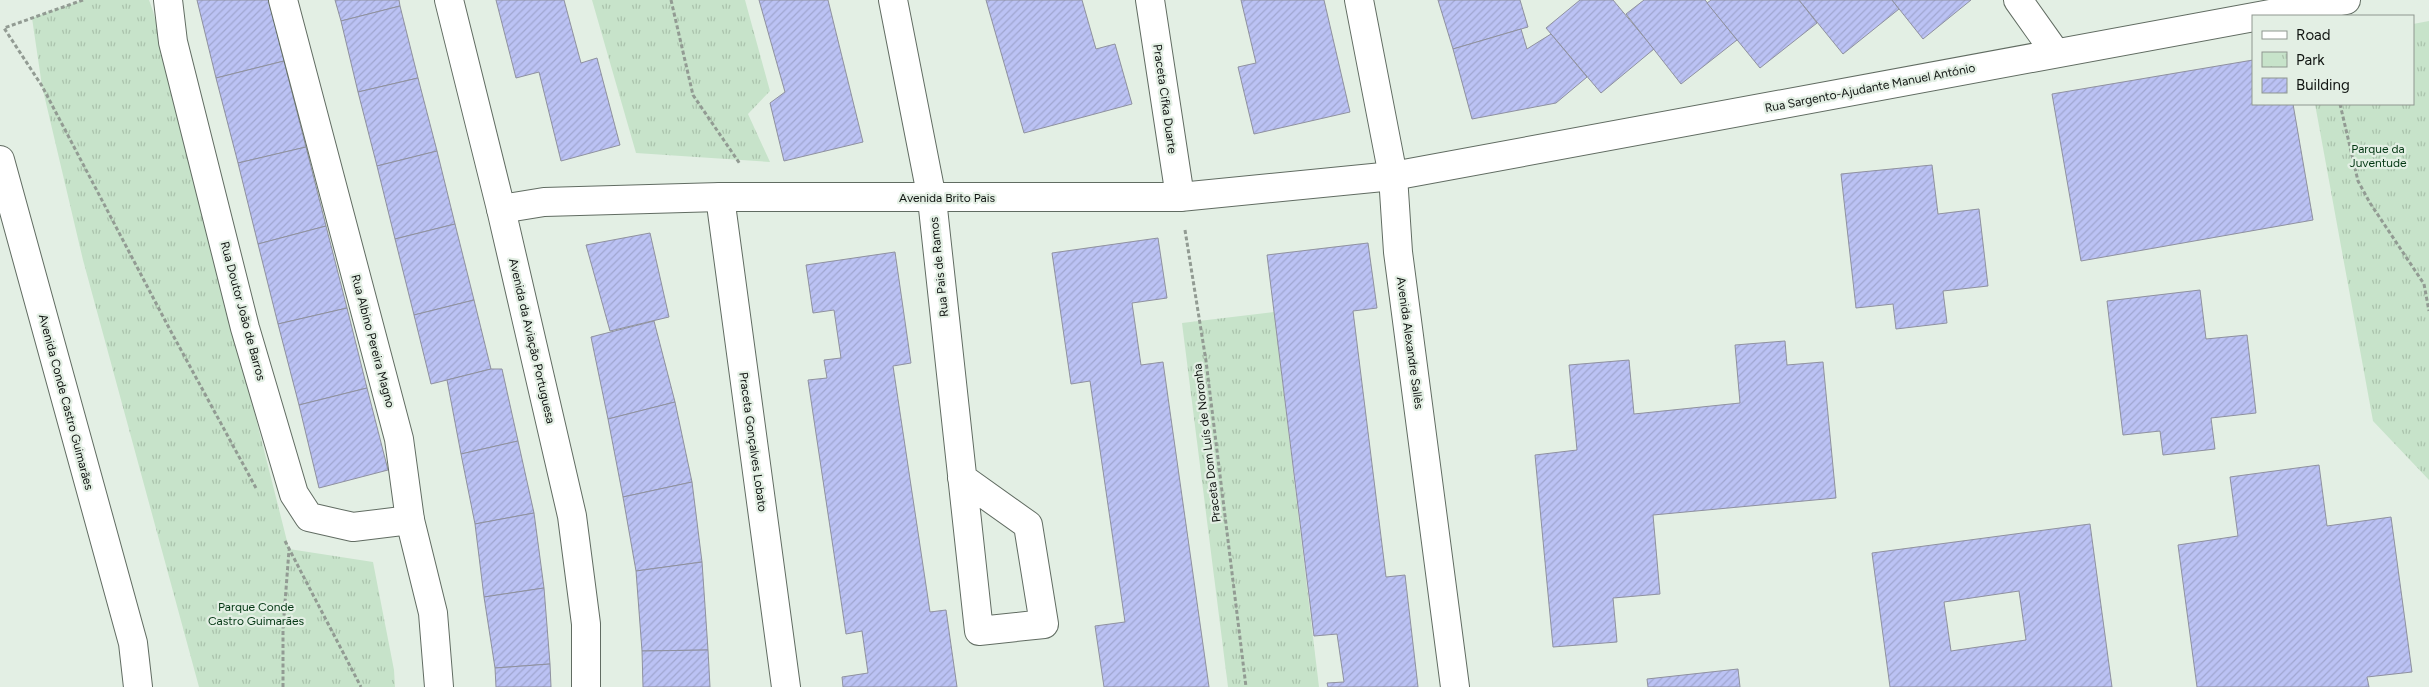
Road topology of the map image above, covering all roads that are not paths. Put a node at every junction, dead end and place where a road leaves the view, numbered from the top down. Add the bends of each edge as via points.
1 (168, 0) edge
2 (284, 0) edge
3 (449, 0) edge
4 (893, 0) edge
5 (1150, 0) edge
6 (1359, 0) edge
7 (2018, 0) edge
8 (2346, 0) edge
9 (2255, 8) edge
10 (2055, 52) junction
11 (0, 160) edge
12 (1393, 176) junction
13 (720, 197) junction
14 (932, 198) junction
15 (1180, 198) junction
16 (501, 209) junction
17 (962, 478) junction
18 (410, 520) junction
19 (133, 643) junction
20 (138, 687) edge
21 (153, 687) edge
22 (439, 687) edge
23 (586, 687) edge
24 (786, 687) edge
25 (1455, 687) edge

1 - 18 street, Rua Doutor João de Barros via 173,42 245,328 294,494 309,517 353,527
2 - 18 street, Rua Albino Pereira Magno via 399,439
3 - 16 street, Avenida da Aviação Portuguesa
4 - 14 street, Rua Pais de Ramos
5 - 15 street, Praceta Cifka Duarte
6 - 12 street, Avenida Alexandre Sallès
7 - 10 street
8 - 9 street, Rua Sargento-Ajudante Manuel António
9 - 10 street, Rua Sargento-Ajudante Manuel António
10 - 12 street, Rua Sargento-Ajudante Manuel António via 1933,78
11 - 19 street, Avenida Conde Castro Guimarães
12 - 15 street, Avenida Brito Pais
12 - 25 street, Avenida Alexandre Sallès via 1398,252
13 - 14 street, Avenida Brito Pais
13 - 16 street, Avenida Brito Pais via 544,202
13 - 24 street, Praceta Gonçalves Lobato
14 - 15 street, Avenida Brito Pais
14 - 17 street, Rua Pais de Ramos
16 - 23 street, Avenida da Aviação Portuguesa via 572,516 586,624
17 - 17 street, Rua Pais de Ramos via 1028,526 1044,624 979,631
18 - 22 street, Rua Albino Pereira Magno via 433,613
19 - 20 street, Avenida Conde Castro Guimarães
19 - 21 street, Avenida Conde Castro Guimarães

